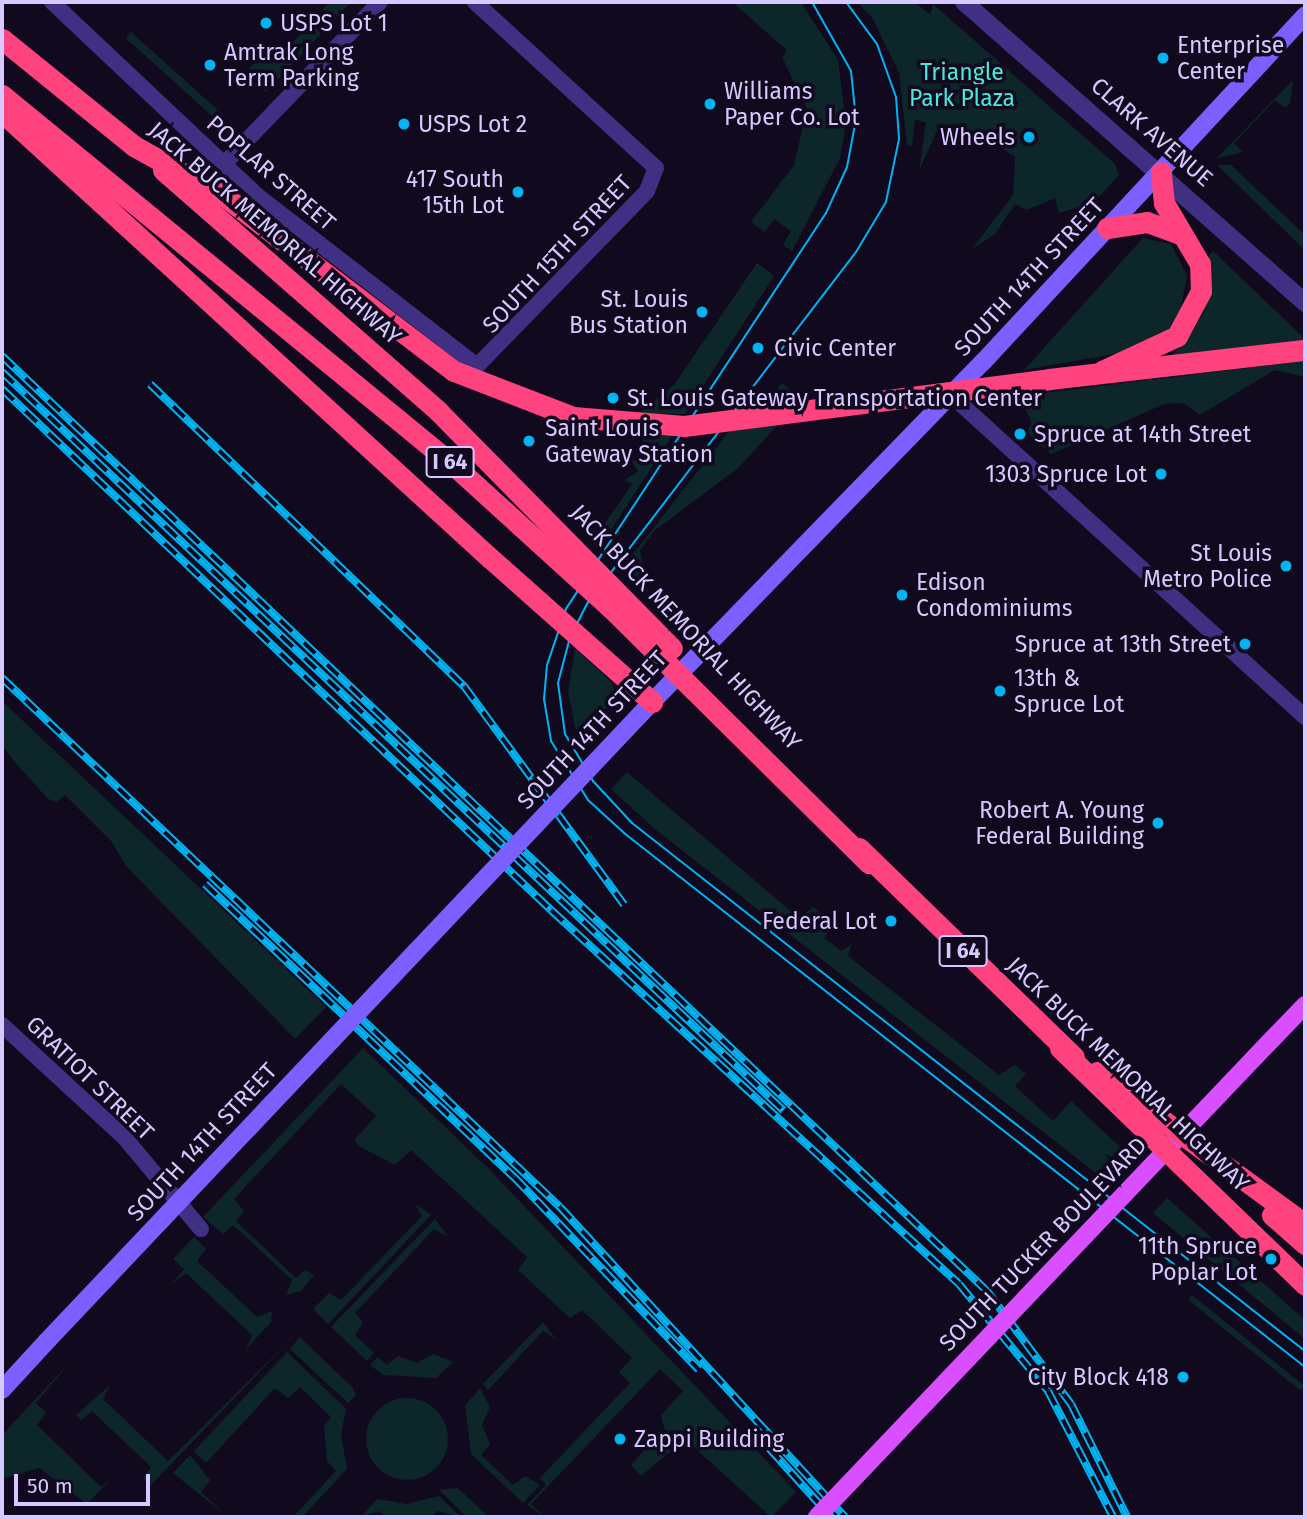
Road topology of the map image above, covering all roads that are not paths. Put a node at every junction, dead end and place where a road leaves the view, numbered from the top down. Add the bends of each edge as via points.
1 (52, 2) edge
2 (380, 2) edge
3 (475, 2) edge
4 (964, 2) edge
5 (1305, 15) edge
6 (2, 39) edge
7 (2, 95) edge
8 (2, 112) edge
9 (134, 146) junction
10 (223, 165) junction
11 (1161, 172) junction
12 (1107, 228) junction
13 (1186, 238) junction
14 (1305, 303) edge
15 (1305, 351) edge
16 (471, 366) joint
17 (1102, 372) junction
18 (951, 395) junction
19 (659, 695) junction
20 (1305, 717) edge
21 (1305, 1005) edge
22 (2, 1025) edge
23 (1060, 1048) junction
24 (1126, 1107) junction
25 (1305, 1224) edge
26 (201, 1229) dead end
27 (1305, 1244) edge
28 (1305, 1283) edge
29 (2, 1390) edge
30 (817, 1517) edge

1 - 10 street, POPLAR STREET
2 - 10 street
3 - 16 street, SOUTH 15TH STREET via 652,158 656,177 648,191 488,360
4 - 11 street, CLARK AVENUE
5 - 11 main road, SOUTH 14TH STREET
6 - 9 highway, JACK BUCK MEMORIAL HIGHWAY / I 64
7 - 23 highway, JACK BUCK MEMORIAL HIGHWAY / I 64, bridge via 508,514
8 - 19 highway, bridge
9 - 17 highway, bridge via 224,196 442,364 512,399 573,417 694,425
9 - 24 highway, JACK BUCK MEMORIAL HIGHWAY / I 64, bridge via 438,411 872,861
10 - 16 street, POPLAR STREET
11 - 12 main road, SOUTH 14TH STREET
11 - 13 highway via 1164,203
11 - 14 street, CLARK AVENUE
12 - 13 highway via 1147,222
12 - 18 main road, SOUTH 14TH STREET
13 - 17 highway via 1202,279 1186,326 1155,350
15 - 17 highway
18 - 19 main road, SOUTH 14TH STREET
18 - 20 street
19 - 29 main road, SOUTH 14TH STREET, bridge
21 - 30 main road, SOUTH TUCKER BOULEVARD, bridge
22 - 26 street, GRATIOT STREET via 124,1137
23 - 25 highway, bridge via 1157,1110
23 - 28 highway, JACK BUCK MEMORIAL HIGHWAY / I 64, bridge
24 - 27 highway, bridge via 1210,1161
24 - 28 highway, JACK BUCK MEMORIAL HIGHWAY / I 64, bridge

